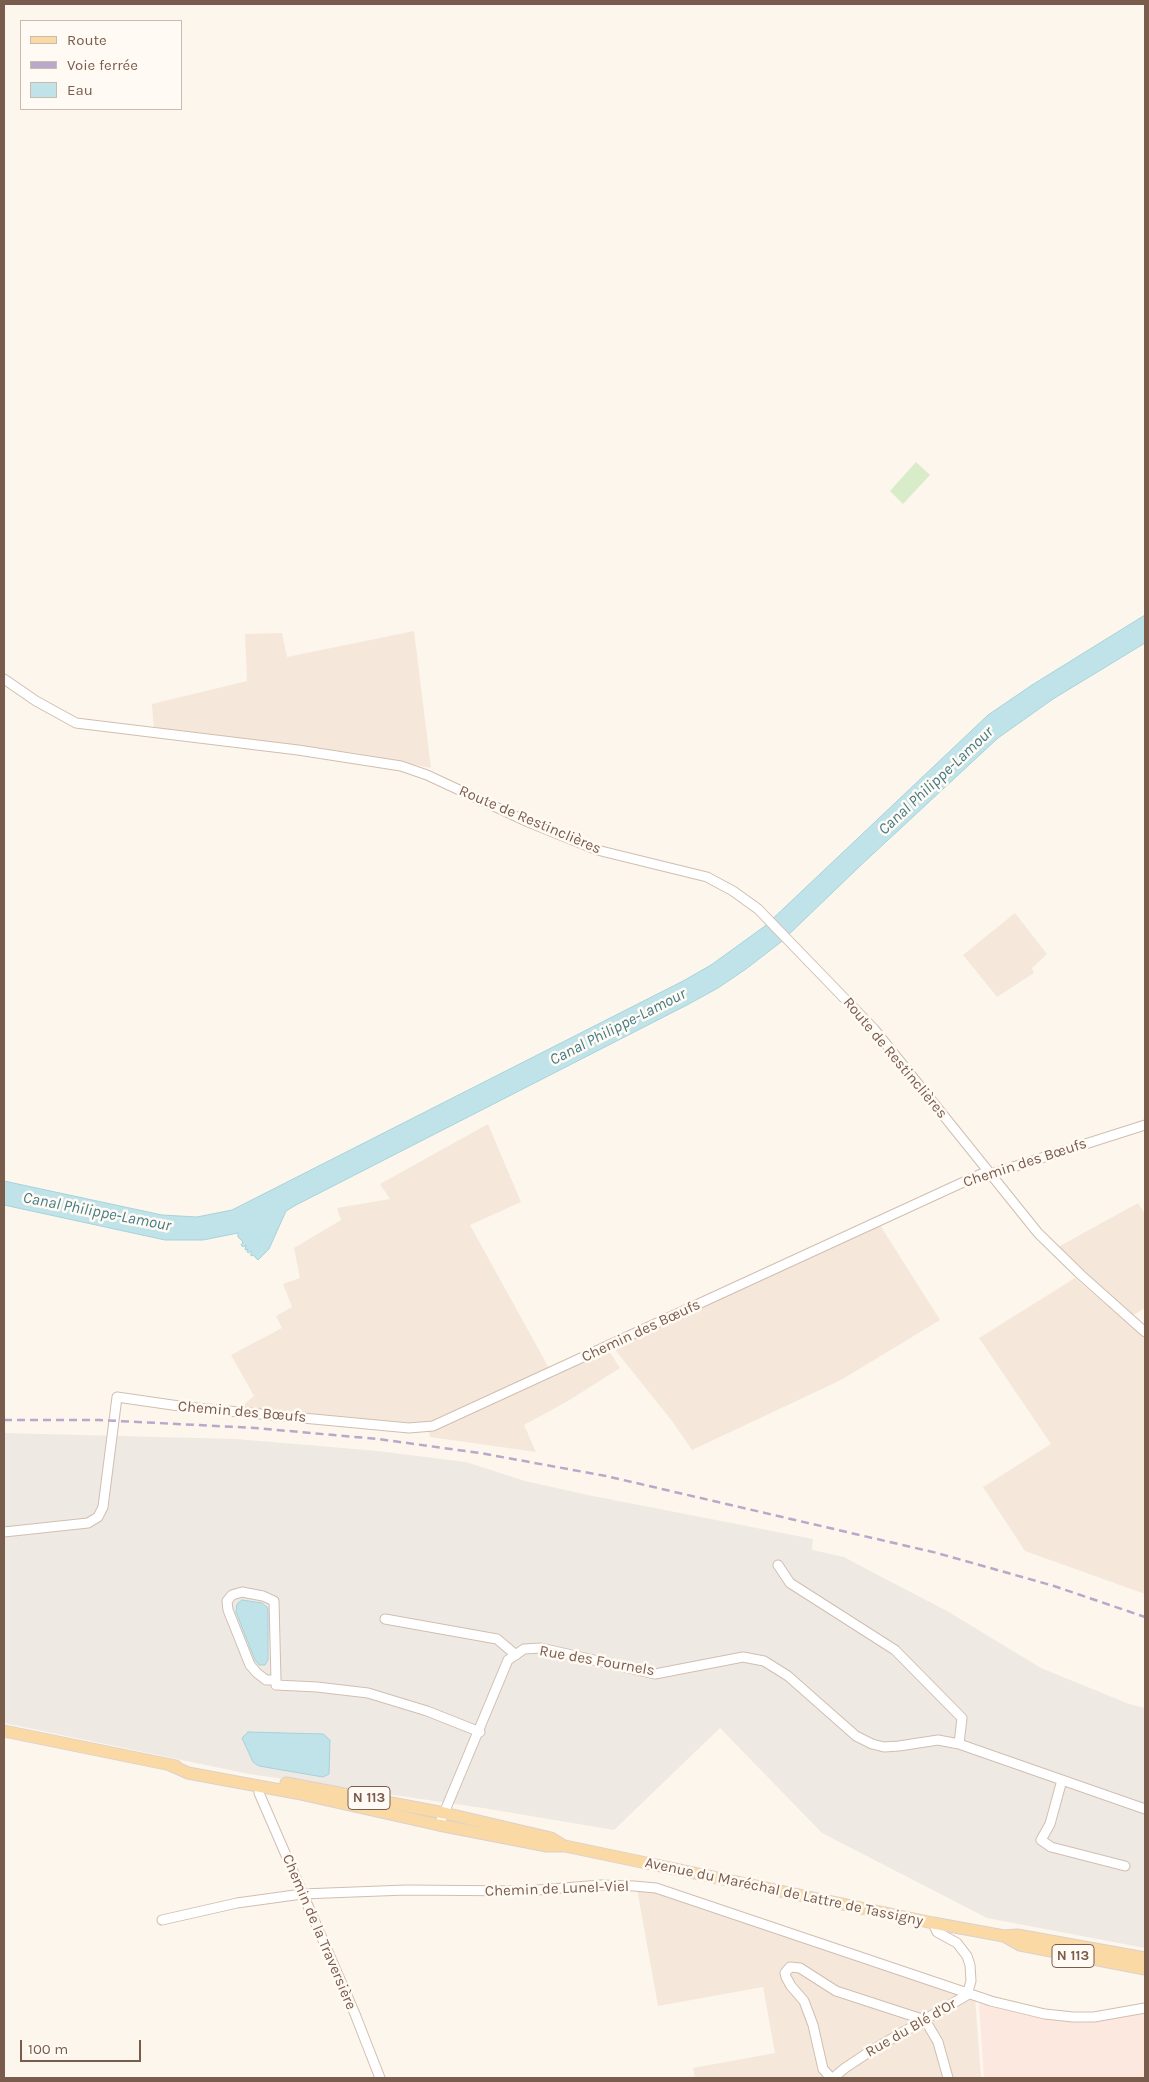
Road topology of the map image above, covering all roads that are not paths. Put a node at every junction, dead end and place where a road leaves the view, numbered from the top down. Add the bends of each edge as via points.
1 (4, 679) edge
2 (1145, 1125) edge
3 (991, 1174) junction
4 (1145, 1332) edge
5 (4, 1532) edge
6 (778, 1565) dead end
7 (385, 1619) dead end
8 (516, 1655) junction
9 (276, 1680) junction
10 (4, 1731) edge
11 (480, 1732) junction
12 (959, 1744) junction
13 (170, 1765) junction
14 (1062, 1780) junction
15 (260, 1786) junction
16 (1145, 1808) edge
17 (444, 1812) junction
18 (439, 1826) junction
19 (565, 1846) junction
20 (1125, 1866) dead end
21 (302, 1894) junction
22 (162, 1920) dead end
23 (933, 1923) junction
24 (1004, 1936) junction
25 (1145, 1958) edge
26 (1145, 1969) edge
27 (968, 1992) junction
28 (1145, 2008) edge
29 (925, 2020) junction
30 (380, 2078) edge
31 (832, 2078) edge
32 (948, 2078) edge

1 - 3 street, Route de Restinclières via 76,722 401,766 597,850 707,877 758,910 874,1029
2 - 3 street, Chemin des Bœufs
3 - 4 street, Route de Restinclières via 1038,1233
3 - 5 street, Chemin des Bœufs via 972,1178 433,1426 409,1428 186,1408 117,1397 103,1507 98,1517 88,1523
6 - 12 street via 790,1583 895,1650 962,1718
7 - 8 street, Rue des Fournels via 497,1640
8 - 11 street, Rue des Fournels via 508,1660
8 - 12 street, Rue des Fournels via 524,1649 541,1648 655,1674 743,1657 764,1661 788,1676 856,1736 872,1744 884,1747 938,1740
9 - 9 street via 274,1601 242,1592 232,1595 227,1601 228,1610 250,1665 266,1680
9 - 11 street via 276,1685 368,1693
10 - 13 main road, Avenue du Maréchal de Lattre de Tassigny / N 113
11 - 17 street, Rue des Fournels
12 - 14 street, Rue des Fournels
13 - 15 main road, Avenue du Maréchal de Lattre de Tassigny / N 113 via 188,1773
13 - 17 main road, Avenue du Maréchal de Lattre de Tassigny / N 113
14 - 16 street, Rue des Fournels
14 - 20 street via 1050,1824 1041,1840 1051,1847
15 - 18 main road, Avenue du Maréchal de Lattre de Tassigny / N 113
15 - 21 street, Chemin de la Traversière via 259,1793
17 - 18 street, Rue des Fournels
17 - 19 main road, Avenue du Maréchal de Lattre de Tassigny / N 113 via 551,1838
18 - 19 main road, Avenue du Maréchal de Lattre de Tassigny / N 113 via 546,1846
19 - 23 main road, Avenue du Maréchal de Lattre de Tassigny / N 113
21 - 22 street, Chemin de Lunel-Viel via 237,1903
21 - 27 street, Chemin de Lunel-Viel via 406,1890 525,1891 601,1885 656,1888
21 - 30 street, Chemin de la Traversière
23 - 24 main road, Avenue du Maréchal de Lattre de Tassigny / N 113
23 - 27 street, Rue du Blé d'Or via 937,1932 957,1943 967,1956 971,1981
24 - 25 main road, Avenue du Maréchal de Lattre de Tassigny / N 113 via 1018,1935
24 - 26 main road, Avenue du Maréchal de Lattre de Tassigny / N 113 via 1020,1945
27 - 28 street, Chemin de Lunel-Viel via 1045,2014 1073,2017 1094,2017
27 - 29 street, Rue du Blé d'Or
29 - 31 street, Rue du Blé d'Or
29 - 31 street via 836,1991 800,1968 787,1968 786,1977 804,2001 813,2025 824,2070
29 - 32 street via 938,2042

